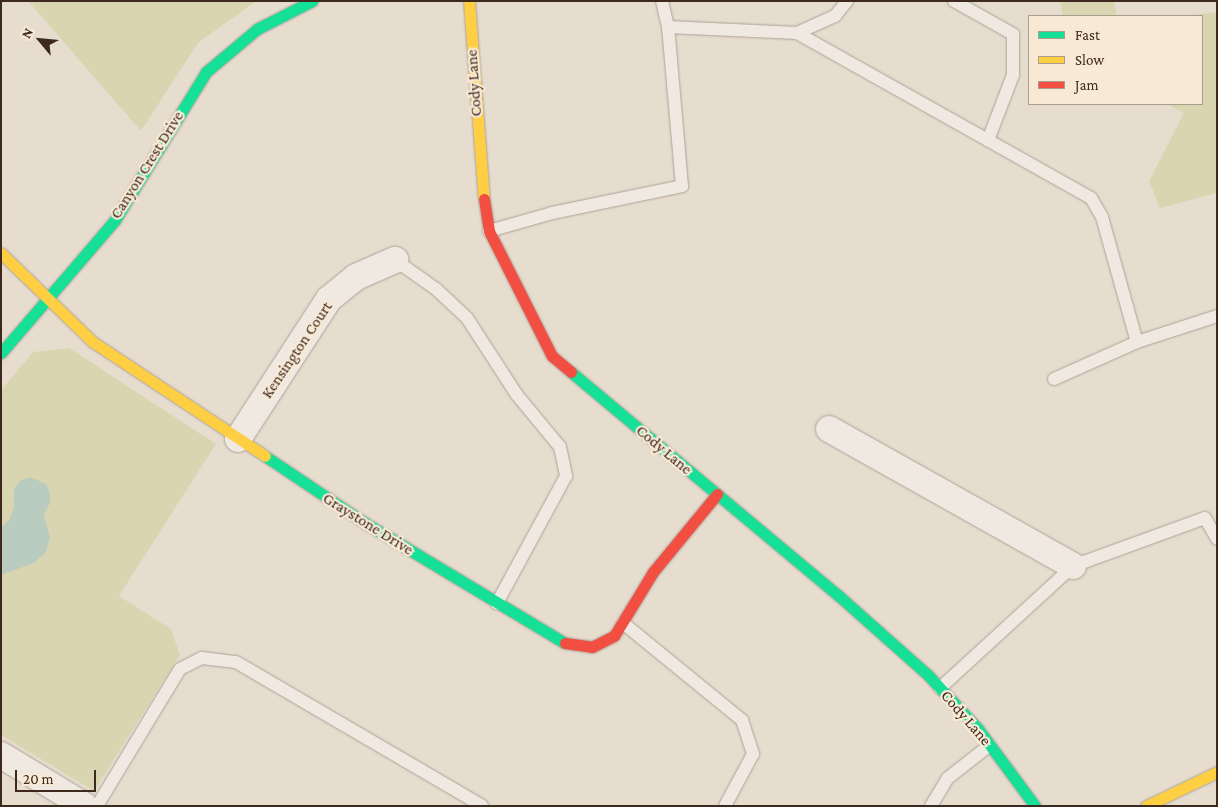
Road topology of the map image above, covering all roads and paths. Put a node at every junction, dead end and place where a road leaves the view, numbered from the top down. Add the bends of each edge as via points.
1 (312, 1) edge
2 (469, 1) edge
3 (662, 1) edge
4 (847, 1) edge
5 (954, 1) edge
6 (668, 27) junction
7 (796, 33) junction
8 (988, 140) junction
9 (490, 231) junction
10 (1, 253) edge
11 (395, 260) joint
12 (48, 299) junction
13 (1217, 316) edge
14 (1137, 342) junction
15 (1, 353) edge
16 (1054, 379) dead end
17 (829, 429) dead end
18 (238, 439) junction
19 (717, 494) junction
20 (1217, 539) edge
21 (1073, 566) junction
22 (497, 603) junction
23 (623, 623) junction
24 (940, 688) junction
25 (990, 745) junction
26 (1, 755) edge
27 (1217, 772) edge
28 (85, 806) edge
29 (97, 806) edge
30 (482, 806) edge
31 (725, 806) edge
32 (931, 806) edge
33 (1035, 806) edge
34 (1146, 806) edge

1 - 12 street, Canyon Crest Drive via 257,28 206,72 115,220
2 - 9 street, Cody Lane via 482,173
3 - 6 lane
4 - 7 lane via 835,16
5 - 8 lane via 1014,34 1013,75
6 - 7 lane
6 - 9 lane via 682,186 552,213
7 - 8 lane
8 - 14 lane via 1091,198 1102,217
9 - 19 street, Cody Lane via 552,356
10 - 12 street, Graystone Drive
11 - 18 street, Kensington Court via 356,277 329,299
11 - 22 lane via 436,289 467,318 517,396 560,447 566,476
12 - 15 street, Canyon Crest Drive
12 - 18 street, Graystone Drive via 93,342
13 - 14 lane
14 - 16 lane
17 - 21 street
18 - 22 street, Graystone Drive via 365,523
19 - 23 street, Graystone Drive via 653,572
19 - 24 street, Cody Lane via 839,596
20 - 21 lane via 1205,518
21 - 24 lane
22 - 23 street, Graystone Drive via 568,645 592,647 614,636
23 - 31 lane via 742,720 753,754
24 - 25 street, Cody Lane
25 - 32 lane via 948,778
25 - 33 street, Cody Lane
26 - 28 street
27 - 34 street
29 - 30 lane via 180,669 202,658 236,662

